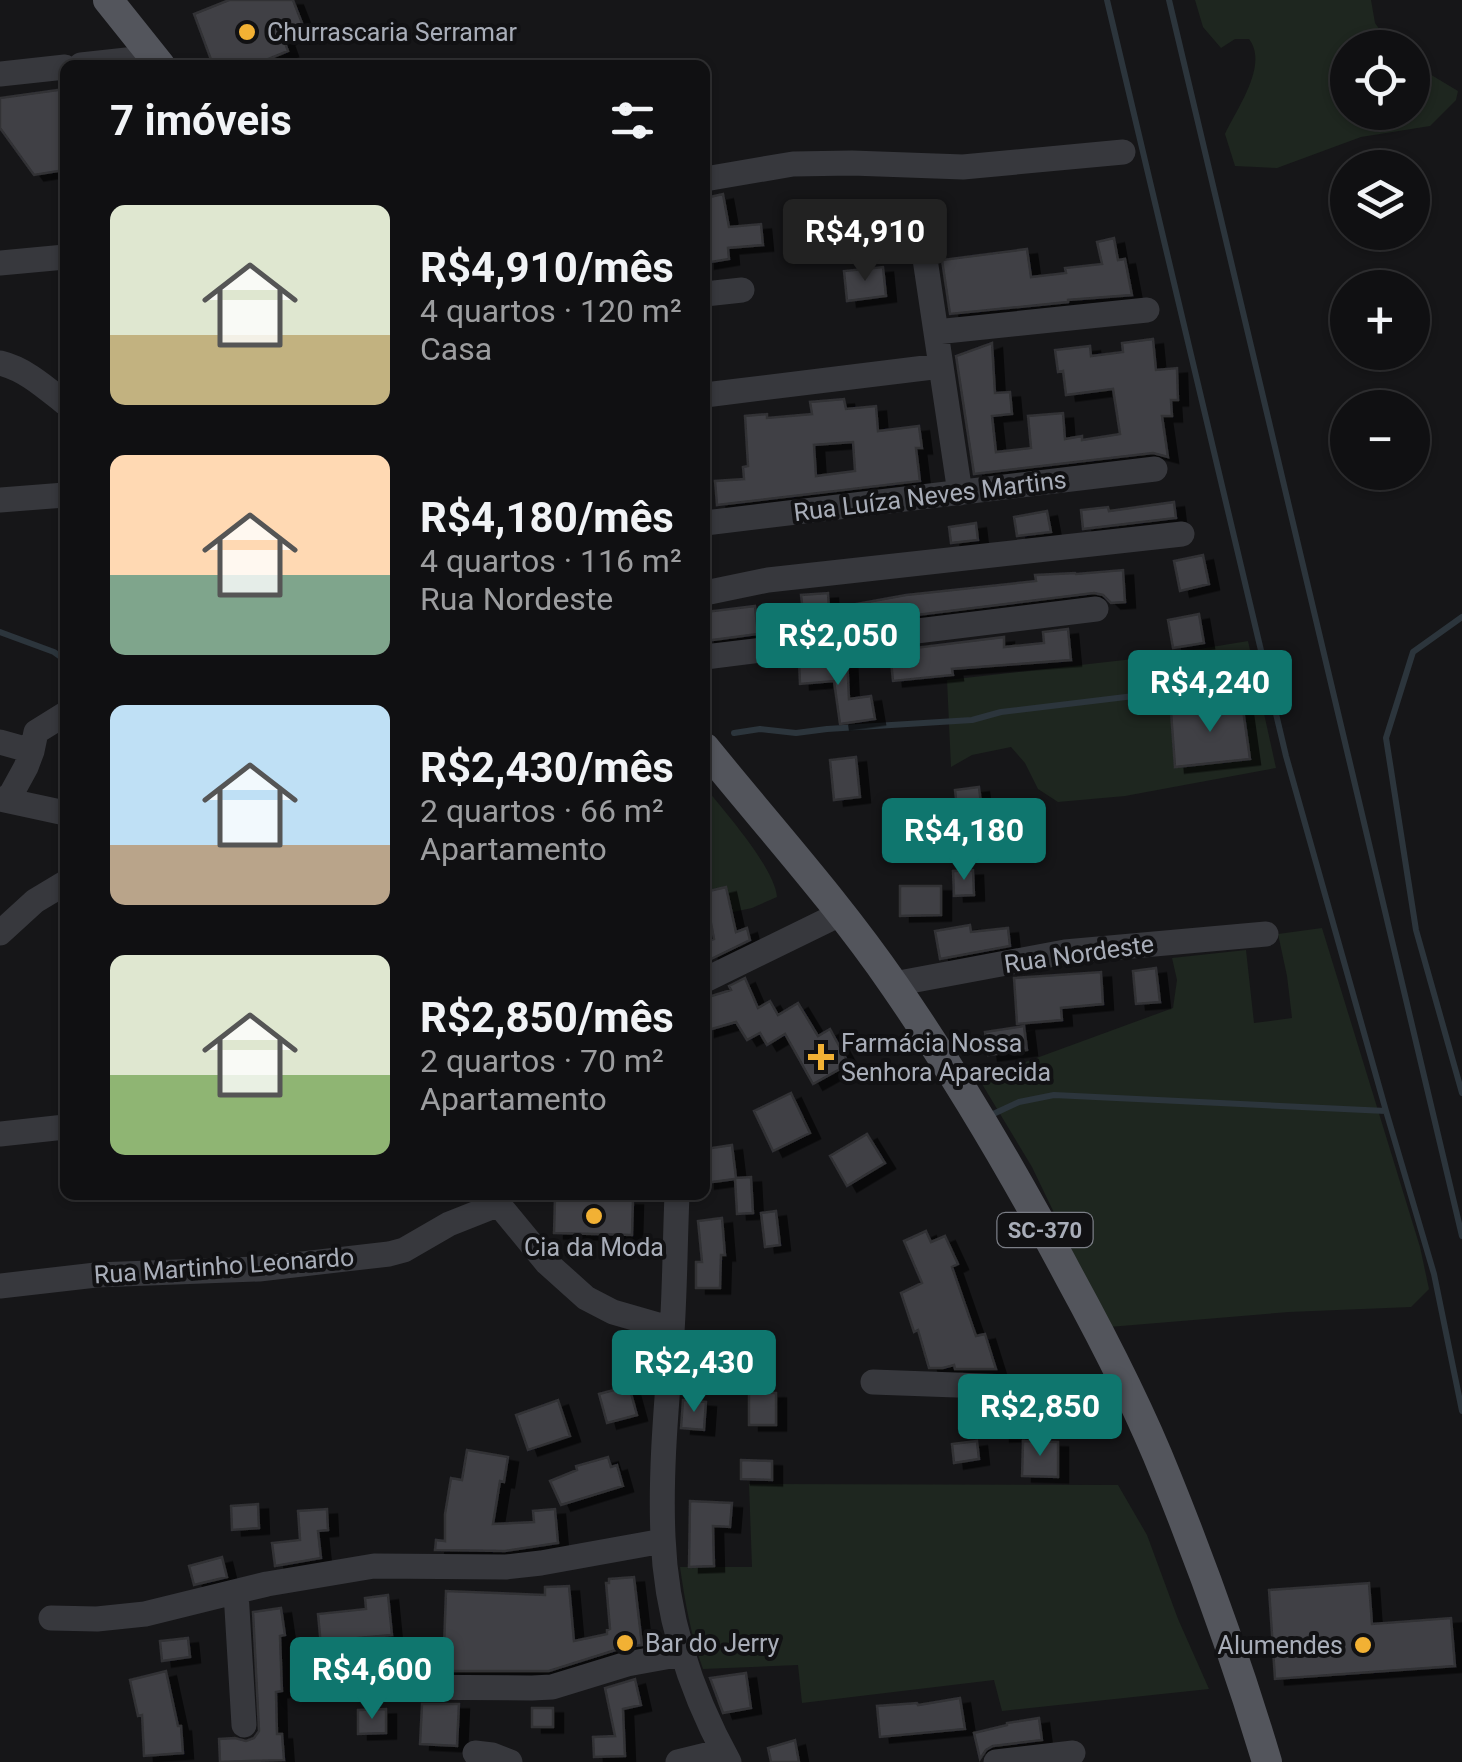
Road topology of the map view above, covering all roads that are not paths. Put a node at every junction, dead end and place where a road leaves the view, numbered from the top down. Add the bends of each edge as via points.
1 (108, 0) edge
2 (156, 60) edge
3 (60, 68) edge
4 (0, 74) edge
5 (1124, 152) dead end
6 (710, 178) edge
7 (60, 258) edge
8 (925, 259) dead end
9 (0, 264) edge
10 (742, 290) dead end
11 (710, 293) edge
12 (1147, 310) dead end
13 (936, 332) junction
14 (0, 363) edge
15 (941, 366) junction
16 (710, 394) edge
17 (60, 399) edge
18 (1155, 469) dead end
19 (960, 492) junction
20 (60, 495) edge
21 (0, 500) edge
22 (710, 522) edge
23 (1182, 534) dead end
24 (710, 592) edge
25 (1096, 608) dead end
26 (710, 656) edge
27 (60, 717) edge
28 (0, 742) edge
29 (32, 751) junction
30 (710, 755) edge
31 (4, 799) edge
32 (60, 813) edge
33 (60, 886) edge
34 (840, 914) junction
35 (0, 933) edge
36 (1266, 934) dead end
37 (710, 978) edge
38 (894, 984) junction
39 (60, 1128) edge
40 (0, 1134) edge
41 (494, 1200) edge
42 (677, 1200) edge
43 (0, 1286) edge
44 (672, 1329) junction
45 (873, 1382) dead end
46 (1127, 1391) junction
47 (663, 1541) junction
48 (236, 1592) junction
49 (51, 1618) dead end
50 (682, 1654) junction
51 (374, 1687) dead end
52 (244, 1725) dead end
53 (475, 1752) dead end
54 (1073, 1753) dead end
55 (726, 1757) edge
56 (510, 1762) edge
57 (678, 1762) edge
58 (996, 1762) edge
59 (1267, 1762) edge

1 - 2 main road
3 - 4 street
5 - 6 street via 963,167 793,164
7 - 9 street
8 - 13 street
10 - 11 street
12 - 13 street
13 - 15 street
14 - 17 street
15 - 16 street
15 - 19 street
18 - 19 street, Rua Luíza Neves Martins
19 - 22 street, Rua Luíza Neves Martins
20 - 21 street
23 - 24 street
25 - 26 street
27 - 29 street via 36,732
28 - 29 street
29 - 31 street
30 - 34 main road, SC-370
31 - 32 street
33 - 35 street
34 - 37 street
34 - 38 main road, SC-370
36 - 38 street, Rua Nordeste via 1065,952
38 - 46 main road, SC-370 via 1011,1170
39 - 40 street
41 - 43 street, Rua Martinho Leonardo via 389,1254
41 - 44 street via 586,1298
42 - 44 street
44 - 47 street
45 - 46 street
46 - 59 main road, SC-370 via 1166,1474
47 - 48 street via 541,1564 374,1566
47 - 50 street
48 - 49 street via 145,1614
48 - 52 street
50 - 51 street via 552,1686
50 - 55 street
53 - 56 street
54 - 58 street
55 - 57 street

